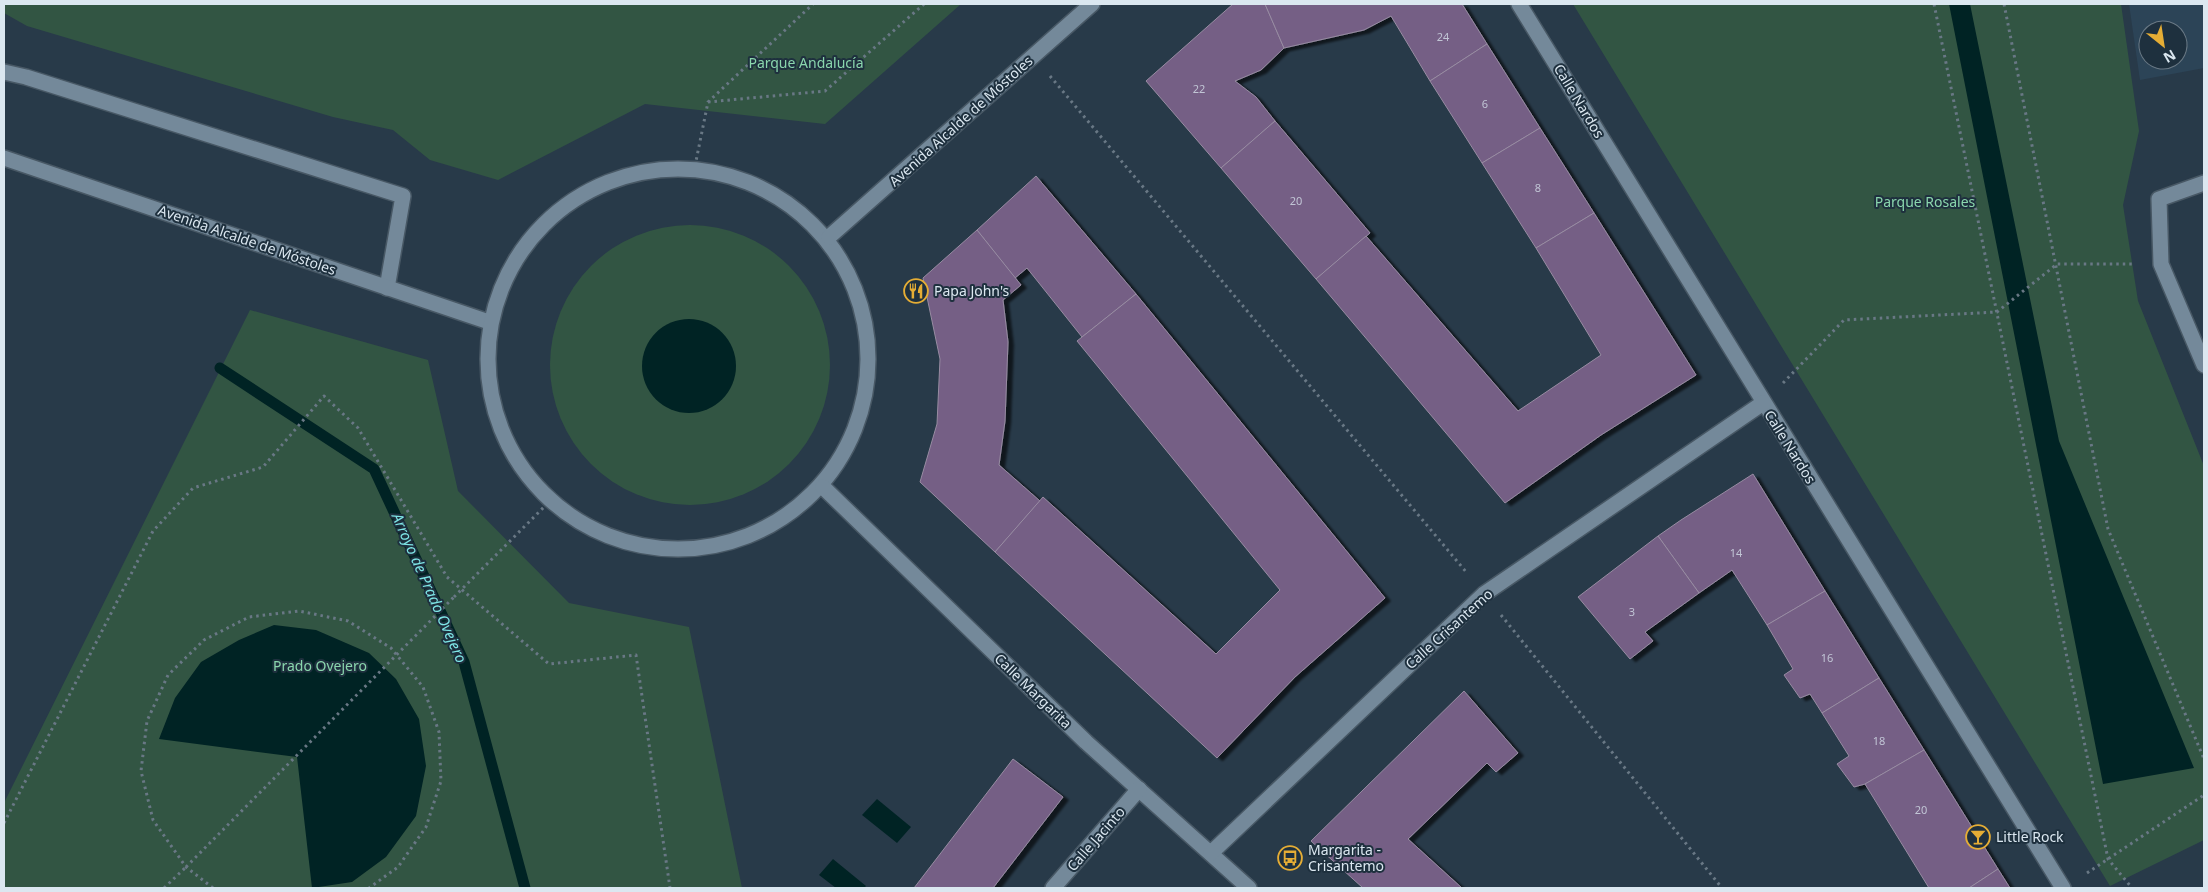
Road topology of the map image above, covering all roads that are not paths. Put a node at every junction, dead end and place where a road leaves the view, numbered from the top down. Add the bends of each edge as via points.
1 (1092, 4) edge
2 (1519, 4) edge
3 (4, 72) edge
4 (4, 158) edge
5 (2204, 183) edge
6 (829, 237) junction
7 (387, 288) junction
8 (490, 322) junction
9 (2204, 365) edge
10 (1763, 403) junction
11 (823, 487) junction
12 (1139, 789) junction
13 (1211, 853) junction
14 (1053, 888) edge
15 (1249, 888) edge
16 (2063, 888) edge

1 - 6 street, Avenida Alcalde de Móstoles
2 - 10 street, Calle Nardos
3 - 7 street via 403,196
4 - 7 street, Avenida Alcalde de Móstoles
5 - 9 street via 2159,199 2161,264
6 - 8 street via 769,188 695,166 625,174 562,206 515,258
6 - 11 street via 868,318 865,408
7 - 8 street, Avenida Alcalde de Móstoles
8 - 11 street via 488,388 509,450 549,502 614,540 689,551 762,532
10 - 13 street, Calle Crisantemo via 1484,594
10 - 16 street, Calle Nardos
11 - 12 street, Calle Margarita via 1086,742
12 - 13 street, Calle Margarita
12 - 14 street, Calle Jacinto
13 - 15 street, Calle Margarita

